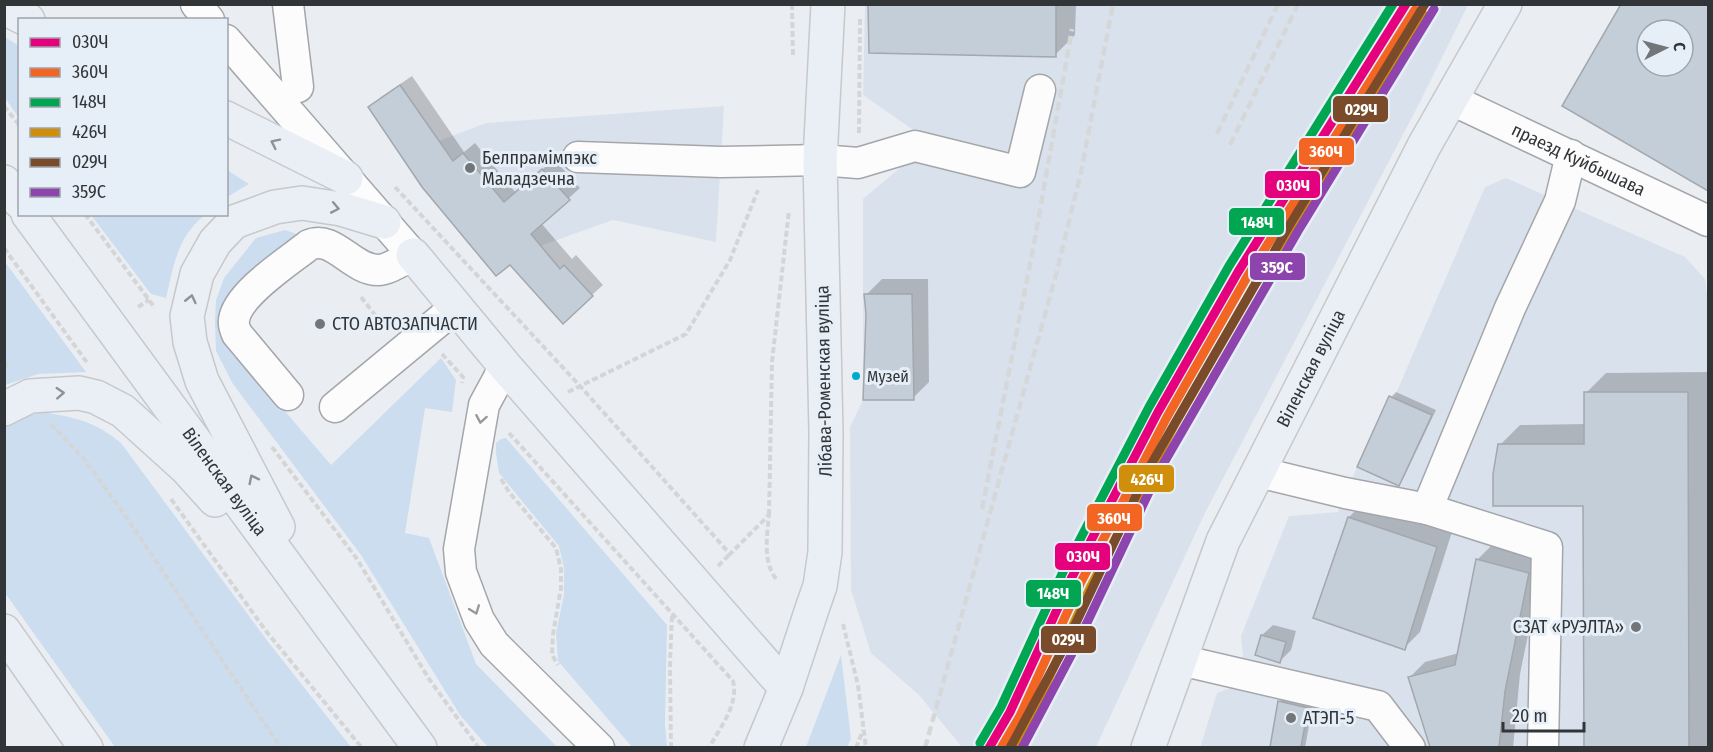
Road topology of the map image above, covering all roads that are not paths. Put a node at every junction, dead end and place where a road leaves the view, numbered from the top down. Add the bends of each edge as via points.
1 (196, 4) edge
2 (288, 4) edge
3 (828, 4) edge
4 (1505, 4) edge
5 (4, 8) edge
6 (24, 18) edge
7 (207, 18) edge
8 (228, 42) edge
9 (298, 87) dead end
10 (1041, 90) dead end
11 (1450, 99) junction
12 (228, 119) edge
13 (1571, 156) junction
14 (578, 157) dead end
15 (820, 160) junction
16 (346, 178) junction
17 (4, 182) edge
18 (18, 200) edge
19 (29, 216) edge
20 (1708, 221) edge
21 (384, 222) junction
22 (413, 255) junction
23 (456, 307) junction
24 (505, 366) junction
25 (288, 395) dead end
26 (335, 407) dead end
27 (4, 409) edge
28 (1258, 472) junction
29 (1426, 509) junction
30 (328, 624) junction
31 (4, 631) edge
32 (1180, 660) junction
33 (786, 688) junction
34 (86, 747) edge
35 (420, 747) edge
36 (599, 747) edge
37 (761, 747) edge
38 (1148, 747) edge
39 (1410, 747) edge
40 (1543, 747) edge

1 - 7 street
2 - 9 street
3 - 15 main road, Лібава-Роменская вуліца
4 - 11 main road, Віленская вуліца
5 - 6 main road
8 - 16 street
10 - 15 street via 1020,172 915,146 858,163
11 - 13 street, праезд Куйбышава
11 - 28 main road, Віленская вуліца
16 -> 12 main road
13 - 20 street, праезд Куйбышава
13 - 29 street via 1560,201 1510,308
14 - 15 street
15 - 33 main road, Лібава-Роменская вуліца via 825,552 820,586
16 - 21 street
17 - 18 main road
19 - 30 main road, Віленская вуліца
21 - 22 street
30 -> 21 main road via 202,381 187,316 203,261 234,222 275,207 302,203
22 - 23 main road
22 - 25 street via 380,270 363,268 317,241 244,299 234,319 237,333
23 - 24 main road
23 - 26 street
24 - 33 main road
24 -> 36 street via 484,405 459,549 461,572 479,620 494,644
27 -> 30 main road via 30,396 79,393 123,411 186,468
28 - 29 street
28 - 32 main road, Віленская вуліца via 1223,541
29 - 40 street via 1547,547
30 - 35 main road, Віленская вуліца
31 - 34 main road
32 - 38 main road, Віленская вуліца
32 - 39 street via 1378,706
33 - 37 main road, Лібава-Роменская вуліца

